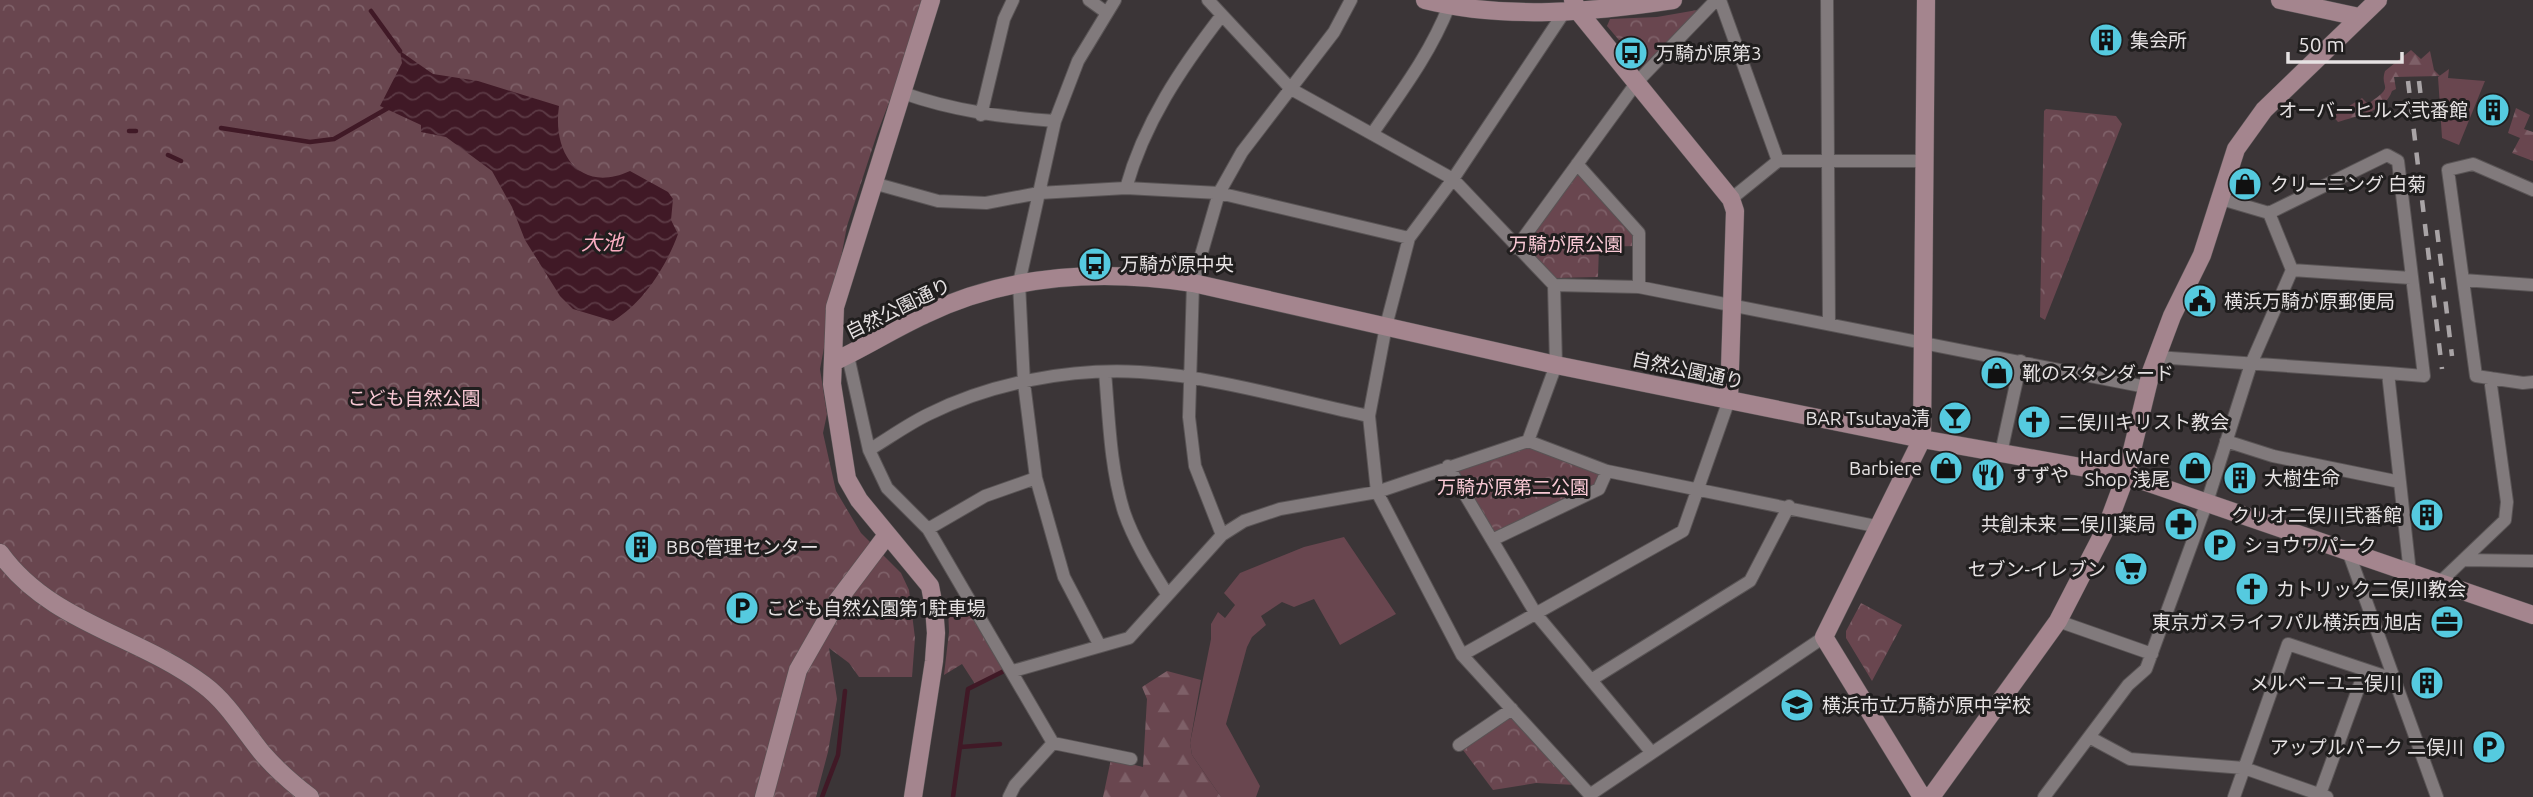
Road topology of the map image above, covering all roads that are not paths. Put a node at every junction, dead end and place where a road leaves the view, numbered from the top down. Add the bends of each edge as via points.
1 (931, 0) edge
2 (1013, 0) edge
3 (1089, 0) edge
4 (1115, 0) edge
5 (1208, 0) edge
6 (1351, 0) edge
7 (1425, 0) edge
8 (1674, 0) edge
9 (1718, 0) edge
10 (1827, 0) edge
11 (1926, 0) edge
12 (2280, 0) edge
13 (2378, 0) edge
14 (1576, 5) edge
15 (1449, 6) junction
16 (1107, 13) junction
17 (1222, 15) junction
18 (2359, 17) junction
19 (1637, 82) junction
20 (1291, 89) junction
21 (903, 93) junction
22 (981, 115) junction
23 (1055, 121) junction
24 (1372, 134) junction
25 (1778, 161) junction
26 (1828, 161) junction
27 (1926, 161) junction
28 (1577, 164) junction
29 (1453, 179) junction
30 (873, 183) junction
31 (1126, 188) junction
32 (2533, 190) edge
33 (1039, 193) junction
34 (1219, 193) junction
35 (2218, 198) junction
36 (1731, 199) junction
37 (2269, 213) junction
38 (1409, 238) junction
39 (1516, 248) junction
40 (2292, 270) junction
41 (2411, 278) junction
42 (2463, 280) junction
43 (1019, 283) junction
44 (1193, 283) junction
45 (1555, 285) junction
46 (2533, 285) edge
47 (1639, 287) junction
48 (1733, 307) junction
49 (1829, 324) junction
50 (1386, 326) junction
51 (1925, 341) junction
52 (2156, 358) junction
53 (840, 359) junction
54 (2021, 361) junction
55 (2251, 364) junction
56 (1556, 365) junction
57 (1105, 372) junction
58 (2388, 373) junction
59 (1189, 378) junction
60 (2490, 378) junction
61 (2533, 382) edge
62 (1024, 383) junction
63 (2146, 387) junction
64 (1729, 400) junction
65 (1369, 416) junction
66 (1922, 439) junction
67 (1528, 440) junction
68 (2226, 441) junction
69 (869, 450) junction
70 (2001, 453) junction
71 (1448, 466) junction
72 (1607, 471) junction
73 (2126, 475) junction
74 (1036, 478) junction
75 (2400, 482) junction
76 (1700, 489) junction
77 (1377, 492) junction
78 (2207, 502) junction
79 (1789, 506) junction
80 (1880, 527) junction
81 (928, 529) junction
82 (887, 535) junction
83 (1222, 535) junction
84 (1492, 540) junction
85 (2348, 551) junction
86 (0, 553) edge
87 (2463, 560) junction
88 (2533, 561) edge
89 (2410, 573) junction
90 (2439, 583) junction
91 (1167, 594) junction
92 (1536, 614) junction
93 (2533, 615) edge
94 (2058, 621) junction
95 (1824, 637) junction
96 (1100, 646) junction
97 (2152, 654) junction
98 (1462, 655) junction
99 (2365, 670) junction
100 (1013, 671) junction
101 (1591, 680) junction
102 (2396, 680) junction
103 (1512, 709) junction
104 (2090, 737) junction
105 (1053, 743) junction
106 (1459, 745) dead end
107 (1652, 753) junction
108 (1131, 759) dead end
109 (2244, 768) junction
110 (1592, 796) edge
111 (2324, 796) edge
112 (310, 797) edge
113 (764, 797) edge
114 (913, 797) edge
115 (1010, 797) edge
116 (1922, 797) edge
117 (1931, 797) edge
118 (2044, 797) edge
119 (2234, 797) edge
120 (2437, 797) edge

1 - 21 street
2 - 22 street via 1004,19
3 - 16 street
4 - 16 street
5 - 17 street
6 - 20 street via 1334,32
7 - 15 street
8 - 14 street
9 - 19 street
9 - 25 street
10 - 26 street
11 - 27 street
12 - 18 street
13 - 18 street
14 - 15 street
14 - 19 street
14 - 29 street
15 - 24 street via 1419,68
16 - 23 street via 1078,61
17 - 20 street
17 - 31 street via 1170,88
18 - 35 street via 2248,129
19 - 28 street
19 - 36 street
20 - 24 street
20 - 34 street via 1242,152
21 - 22 street
21 - 30 street
22 - 23 street
23 - 33 street
24 - 29 street
25 - 26 street
25 - 36 street
26 - 27 street
26 - 49 street
27 - 51 street
28 - 39 street
28 - 47 street via 1639,233
29 - 38 street
29 - 39 street
30 - 33 street via 938,201 986,203
30 - 53 street via 835,307
31 - 33 street
31 - 34 street
32 - 42 street via 2473,164 2448,170
33 - 43 street
34 - 38 street
34 - 44 street
35 - 37 street
35 - 52 street via 2202,255
36 - 48 street via 1735,211
37 - 40 street
37 - 41 street via 2387,156 2398,161
38 - 50 street
39 - 45 street
40 - 41 street
40 - 55 street
41 - 58 street via 2424,376
42 - 46 street
42 - 60 street via 2476,376
43 - 44 street, 自然公園通り via 1056,276 1141,275
43 - 53 street, 自然公園通り via 925,314
43 - 62 street
44 - 50 street, 自然公園通り
44 - 59 street
45 - 47 street
45 - 56 street
47 - 48 street
48 - 49 street
48 - 64 street
49 - 51 street
50 - 56 street, 自然公園通り
50 - 65 street
51 - 54 street
51 - 66 street
52 - 55 street
52 - 63 street
53 - 69 street
53 - 82 street via 834,408 847,479
54 - 63 street
54 - 70 street
55 - 58 street
55 - 68 street
56 - 64 street, 自然公園通り
56 - 67 street
57 - 59 street
57 - 62 street
57 - 91 street via 1114,469 1125,513
58 - 75 street
59 - 65 street
59 - 83 street via 1195,466
60 - 61 street
60 - 87 street via 2507,502 2505,520
62 - 69 street via 979,394 929,414
62 - 74 street
63 - 73 street
64 - 66 street, 自然公園通り
64 - 76 street
65 - 77 street
66 - 70 street, 自然公園通り
66 - 80 street
67 - 71 street
67 - 72 street
68 - 75 street via 2273,456
68 - 78 street
69 - 81 street via 887,488
70 - 73 street, 自然公園通り
71 - 77 street
71 - 84 street
72 - 76 street
72 - 84 street via 1599,489
73 - 78 street, 自然公園通り
73 - 94 street via 2107,526
74 - 81 street via 985,496
74 - 96 street via 1064,577
75 - 89 street
76 - 79 street
76 - 92 street via 1684,531
77 - 83 street via 1280,509 1244,521
77 - 98 street
78 - 85 street, 自然公園通り
78 - 97 street
79 - 80 street
79 - 101 street via 1750,581
80 - 95 street
81 - 100 street
82 - 113 street via 838,600 798,670
82 - 114 street via 930,586 934,607 936,642
83 - 91 street
84 - 92 street
85 - 89 street, 自然公園通り
85 - 102 street
86 - 112 street via 30,587 56,607 162,656 207,688 281,773
87 - 88 street
87 - 90 street
89 - 90 street, 自然公園通り
90 - 93 street, 自然公園通り
91 - 96 street via 1129,638
92 - 98 street
92 - 101 street
94 - 97 street
94 - 117 street
95 - 107 street
95 - 116 street
96 - 100 street
97 - 104 street via 2146,669 2128,685
98 - 103 street
99 - 102 street
99 - 109 street via 2288,644
99 - 111 street
100 - 105 street
101 - 107 street
102 - 120 street
103 - 106 street
103 - 110 street
104 - 109 street via 2130,759
104 - 118 street
105 - 108 street
105 - 115 street via 1014,785
107 - 110 street
109 - 111 street
109 - 119 street

